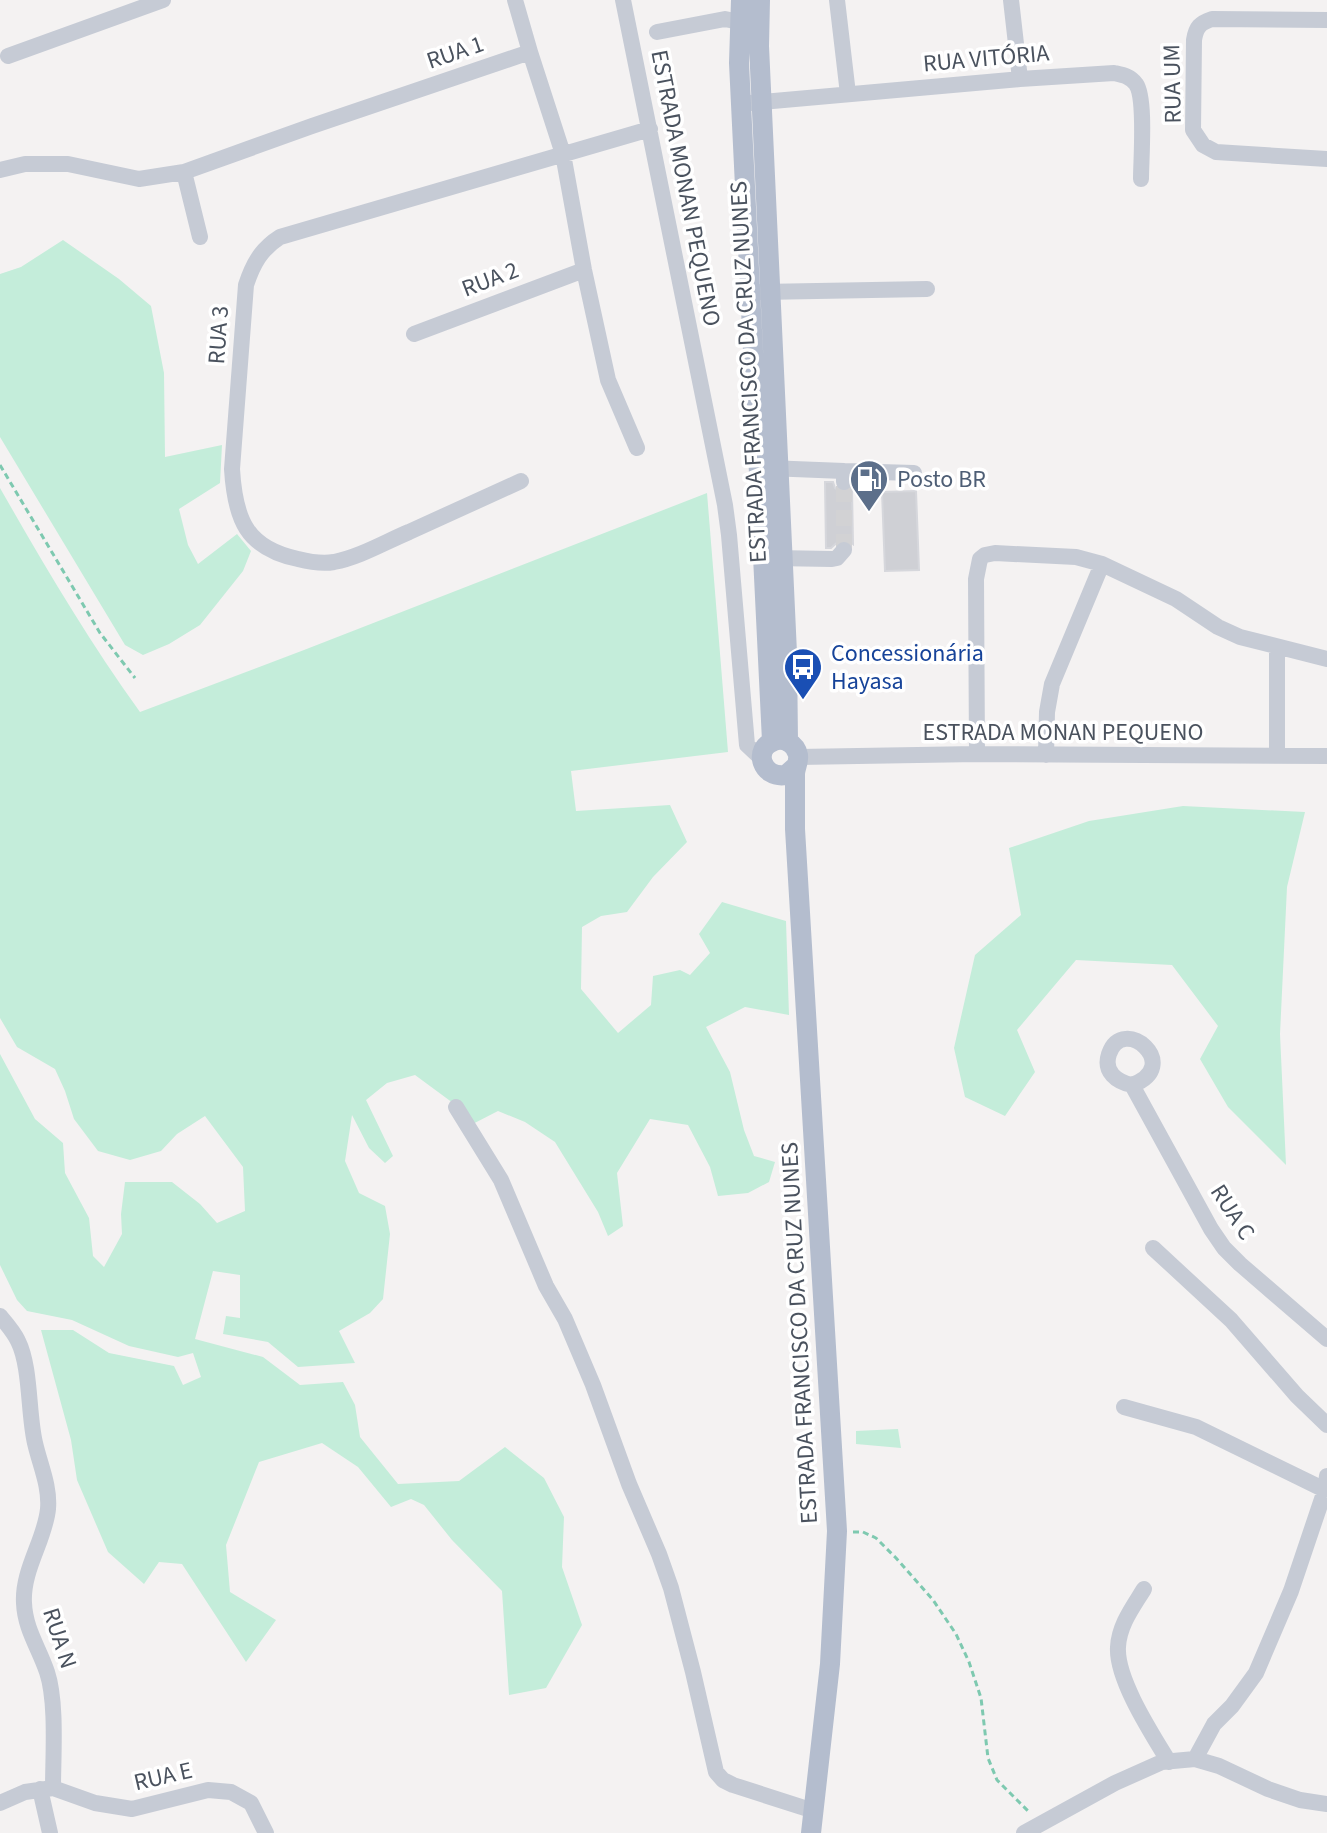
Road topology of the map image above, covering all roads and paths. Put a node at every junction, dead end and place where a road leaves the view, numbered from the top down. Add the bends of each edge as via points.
1 (117, 0) edge
2 (163, 0) edge
3 (515, 0) edge
4 (623, 0) edge
5 (741, 0) edge
6 (760, 0) edge
7 (837, 0) edge
8 (1011, 0) edge
9 (130, 12) junction
10 (1327, 20) edge
11 (739, 22) junction
12 (657, 32) dead end
13 (530, 52) junction
14 (8, 56) dead end
15 (1020, 79) junction
16 (848, 94) junction
17 (752, 103) junction
18 (650, 129) junction
19 (563, 154) junction
20 (1327, 159) edge
21 (0, 170) edge
22 (184, 172) junction
23 (1141, 179) dead end
24 (200, 237) dead end
25 (584, 270) junction
26 (927, 289) dead end
27 (760, 292) junction
28 (414, 334) dead end
29 (637, 448) dead end
30 (0, 465) edge
31 (768, 468) junction
32 (914, 473) dead end
33 (521, 481) dead end
34 (844, 550) dead end
35 (773, 558) junction
36 (1102, 564) junction
37 (1277, 647) junction
38 (1327, 659) edge
39 (135, 678) dead end
40 (977, 754) junction
41 (1046, 755) junction
42 (1277, 756) junction
43 (1327, 756) edge
44 (782, 757) junction
45 (1132, 1085) dead end
46 (456, 1107) dead end
47 (1153, 1248) dead end
48 (0, 1316) edge
49 (1327, 1339) edge
50 (1124, 1407) dead end
51 (1327, 1425) edge
52 (1326, 1483) edge
53 (863, 1532) dead end
54 (1144, 1589) dead end
55 (1195, 1759) junction
56 (1169, 1762) junction
57 (46, 1789) junction
58 (0, 1803) edge
59 (1327, 1804) edge
60 (814, 1811) junction
61 (1041, 1824) junction
62 (50, 1833) edge
63 (266, 1833) edge
64 (811, 1833) edge
65 (1024, 1833) edge

1 - 9 street
2 - 9 street
3 - 13 street
4 - 18 street, ESTRADA MONAN PEQUENO
5 - 11 main road, ESTRADA FRANCISCO DA CRUZ NUNES
6 - 17 main road, ESTRADA FRANCISCO DA CRUZ NUNES
7 - 16 street
8 - 15 street
9 - 14 street
10 - 20 street, RUA UM via 1201,23 1194,40 1193,115 1193,130 1216,152
11 - 12 street via 725,19
11 - 17 main road, ESTRADA FRANCISCO DA CRUZ NUNES via 739,63
13 - 19 street
13 - 22 street, RUA 1
15 - 16 street, RUA VITÓRIA
15 - 23 street, RUA VITÓRIA via 1127,76 1138,86 1141,102
16 - 17 street, RUA VITÓRIA
17 - 27 main road, ESTRADA FRANCISCO DA CRUZ NUNES
18 - 19 street, RUA 3
18 - 44 street, ESTRADA MONAN PEQUENO via 725,505 747,745
19 - 25 street
19 - 33 street, RUA 3 via 280,237 254,262 246,285 233,487 243,524 267,550 314,563 334,562
21 - 22 street, RUA 1 via 68,164 139,179
22 - 24 street
25 - 28 street, RUA 2
25 - 29 street via 608,380
26 - 27 street
27 - 31 main road, ESTRADA FRANCISCO DA CRUZ NUNES
30 - 39 path via 100,633
31 - 32 street via 844,476
31 - 35 main road, ESTRADA FRANCISCO DA CRUZ NUNES
34 - 35 street via 832,559
35 - 44 main road, ESTRADA FRANCISCO DA CRUZ NUNES
36 - 37 street via 1176,599 1218,627
36 - 40 street via 1076,557 995,553 980,559
36 - 41 street via 1052,684
37 - 38 street
37 - 42 street
40 - 41 street, ESTRADA MONAN PEQUENO
40 - 44 street, ESTRADA MONAN PEQUENO
41 - 42 street, ESTRADA MONAN PEQUENO
42 - 43 street, ESTRADA MONAN PEQUENO
44 - 60 main road, ESTRADA FRANCISCO DA CRUZ NUNES via 795,829 837,1531
45 - 49 street, RUA C via 1224,1248
46 - 60 street via 501,1180 593,1385 671,1588 716,1772 733,1785
47 - 51 street via 1231,1320
48 - 57 street, RUA N via 18,1340 47,1487 48,1508 24,1601 28,1629 52,1694
50 - 52 street via 1196,1427
52 - 55 street via 1291,1591 1256,1673 1214,1724
53 - 61 path via 896,1558 956,1634 981,1698 988,1758 997,1780
54 - 56 street via 1124,1621 1120,1667
55 - 56 street
55 - 59 street via 1300,1800
56 - 61 street via 1115,1783
57 - 58 street
57 - 62 street, RUA N
57 - 63 street, RUA E via 132,1809 208,1790 231,1792 251,1803
60 - 64 main road, ESTRADA FRANCISCO DA CRUZ NUNES
61 - 65 street

